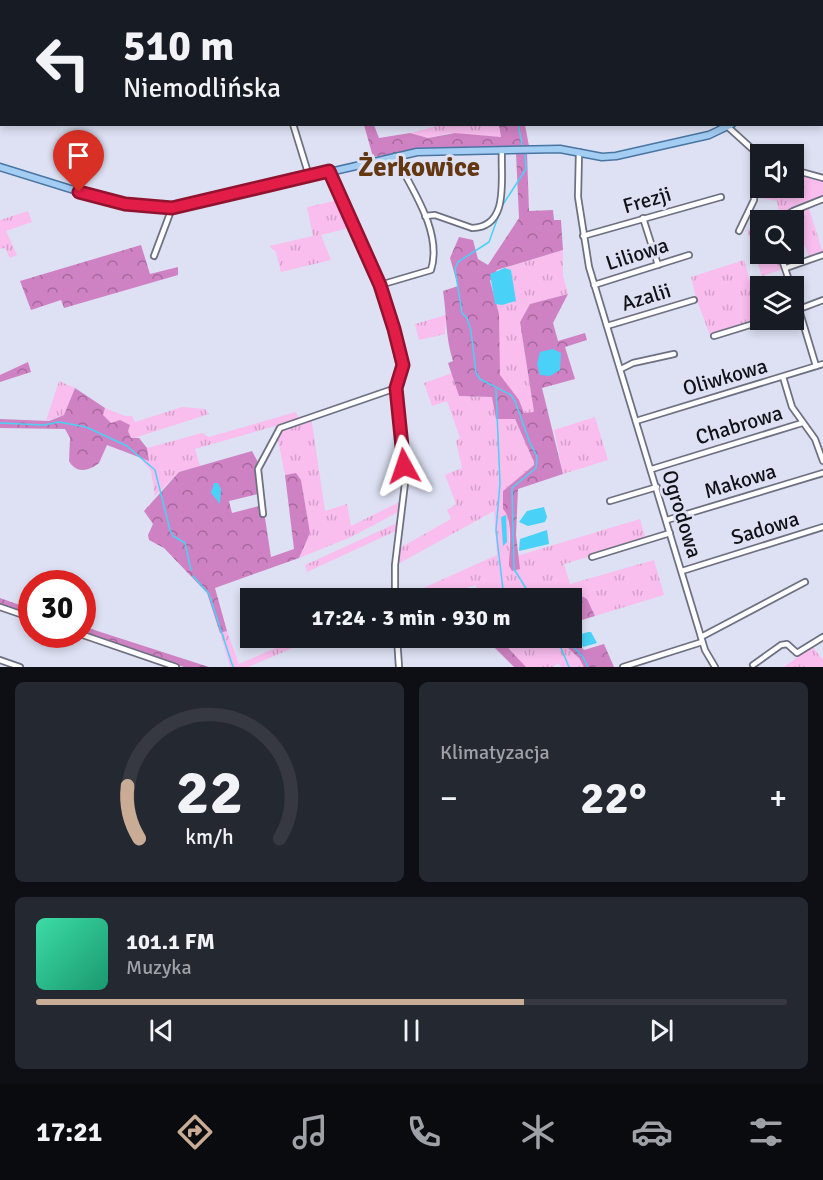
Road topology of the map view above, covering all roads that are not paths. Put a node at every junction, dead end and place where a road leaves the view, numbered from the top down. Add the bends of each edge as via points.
1 (294, 126) edge
2 (730, 126) edge
3 (750, 146) edge
4 (502, 150) junction
5 (579, 152) junction
6 (395, 156) junction
7 (0, 168) edge
8 (329, 171) junction
9 (804, 173) edge
10 (309, 176) junction
11 (823, 178) edge
12 (721, 196) dead end
13 (754, 198) edge
14 (823, 199) edge
15 (172, 208) junction
16 (796, 210) edge
17 (425, 216) junction
18 (643, 218) junction
19 (739, 231) dead end
20 (584, 237) junction
21 (689, 255) dead end
22 (823, 255) edge
23 (154, 256) dead end
24 (784, 264) edge
25 (657, 265) junction
26 (786, 268) junction
27 (789, 276) edge
28 (380, 285) junction
29 (594, 285) junction
30 (694, 300) dead end
31 (823, 300) edge
32 (804, 307) edge
33 (750, 325) edge
34 (607, 326) junction
35 (803, 330) edge
36 (714, 336) dead end
37 (674, 354) dead end
38 (823, 364) edge
39 (816, 366) junction
40 (621, 369) junction
41 (783, 377) junction
42 (396, 388) junction
43 (636, 421) junction
44 (801, 423) junction
45 (823, 461) edge
46 (652, 469) junction
47 (823, 473) edge
48 (657, 487) junction
49 (610, 501) dead end
50 (263, 514) dead end
51 (667, 520) junction
52 (823, 527) edge
53 (670, 533) junction
54 (592, 557) dead end
55 (682, 572) junction
56 (805, 582) dead end
57 (395, 588) edge
58 (0, 607) edge
59 (18, 613) edge
60 (823, 637) edge
61 (701, 639) junction
62 (96, 640) edge
63 (398, 648) edge
64 (152, 659) junction
65 (0, 660) edge
66 (753, 665) dead end
67 (19, 667) edge
68 (149, 667) edge
69 (176, 667) edge
70 (399, 667) edge
71 (623, 667) edge
72 (715, 667) edge

1 - 10 street
2 - 3 street
2 - 5 main road via 623,156
4 - 5 main road
4 - 6 main road
4 - 17 street via 501,198 492,220 472,228 435,215
5 - 20 street, Ogrodowa via 577,183
6 - 8 main road
6 - 17 street
7 - 15 main road via 125,204
8 - 10 main road
8 - 28 street
9 - 11 street
10 - 15 main road
12 - 18 street, Frezji
13 - 19 street
14 - 16 street
15 - 23 street
17 - 28 street via 434,250 431,270
18 - 20 street, Frezji
18 - 25 street
20 - 29 street, Ogrodowa
21 - 25 street, Liliowa
22 - 26 street
24 - 26 street
25 - 29 street, Liliowa
26 - 27 street
28 - 42 street via 403,365
29 - 34 street, Ogrodowa
30 - 34 street, Azalii
31 - 32 street
33 - 36 street
34 - 40 street, Ogrodowa
35 - 39 street
37 - 40 street
38 - 39 street, Oliwkowa
39 - 41 street, Oliwkowa
40 - 43 street, Ogrodowa
41 - 43 street, Oliwkowa
41 - 44 street
42 - 50 street via 280,428 258,469
42 - 57 street via 405,483
43 - 46 street, Ogrodowa
44 - 45 street via 815,439
44 - 46 street, Chabrowa
46 - 48 street, Ogrodowa
47 - 51 street, Makowa
48 - 49 street
48 - 51 street, Ogrodowa
51 - 53 street, Ogrodowa
52 - 55 street, Sadowa
53 - 54 street
53 - 55 street, Ogrodowa
55 - 61 street, Ogrodowa
56 - 61 street
58 - 59 street
60 - 66 street via 797,653 787,644 782,645
61 - 71 street
61 - 72 street, Ogrodowa
62 - 64 street
63 - 70 street
64 - 68 street
64 - 69 street
65 - 67 street

